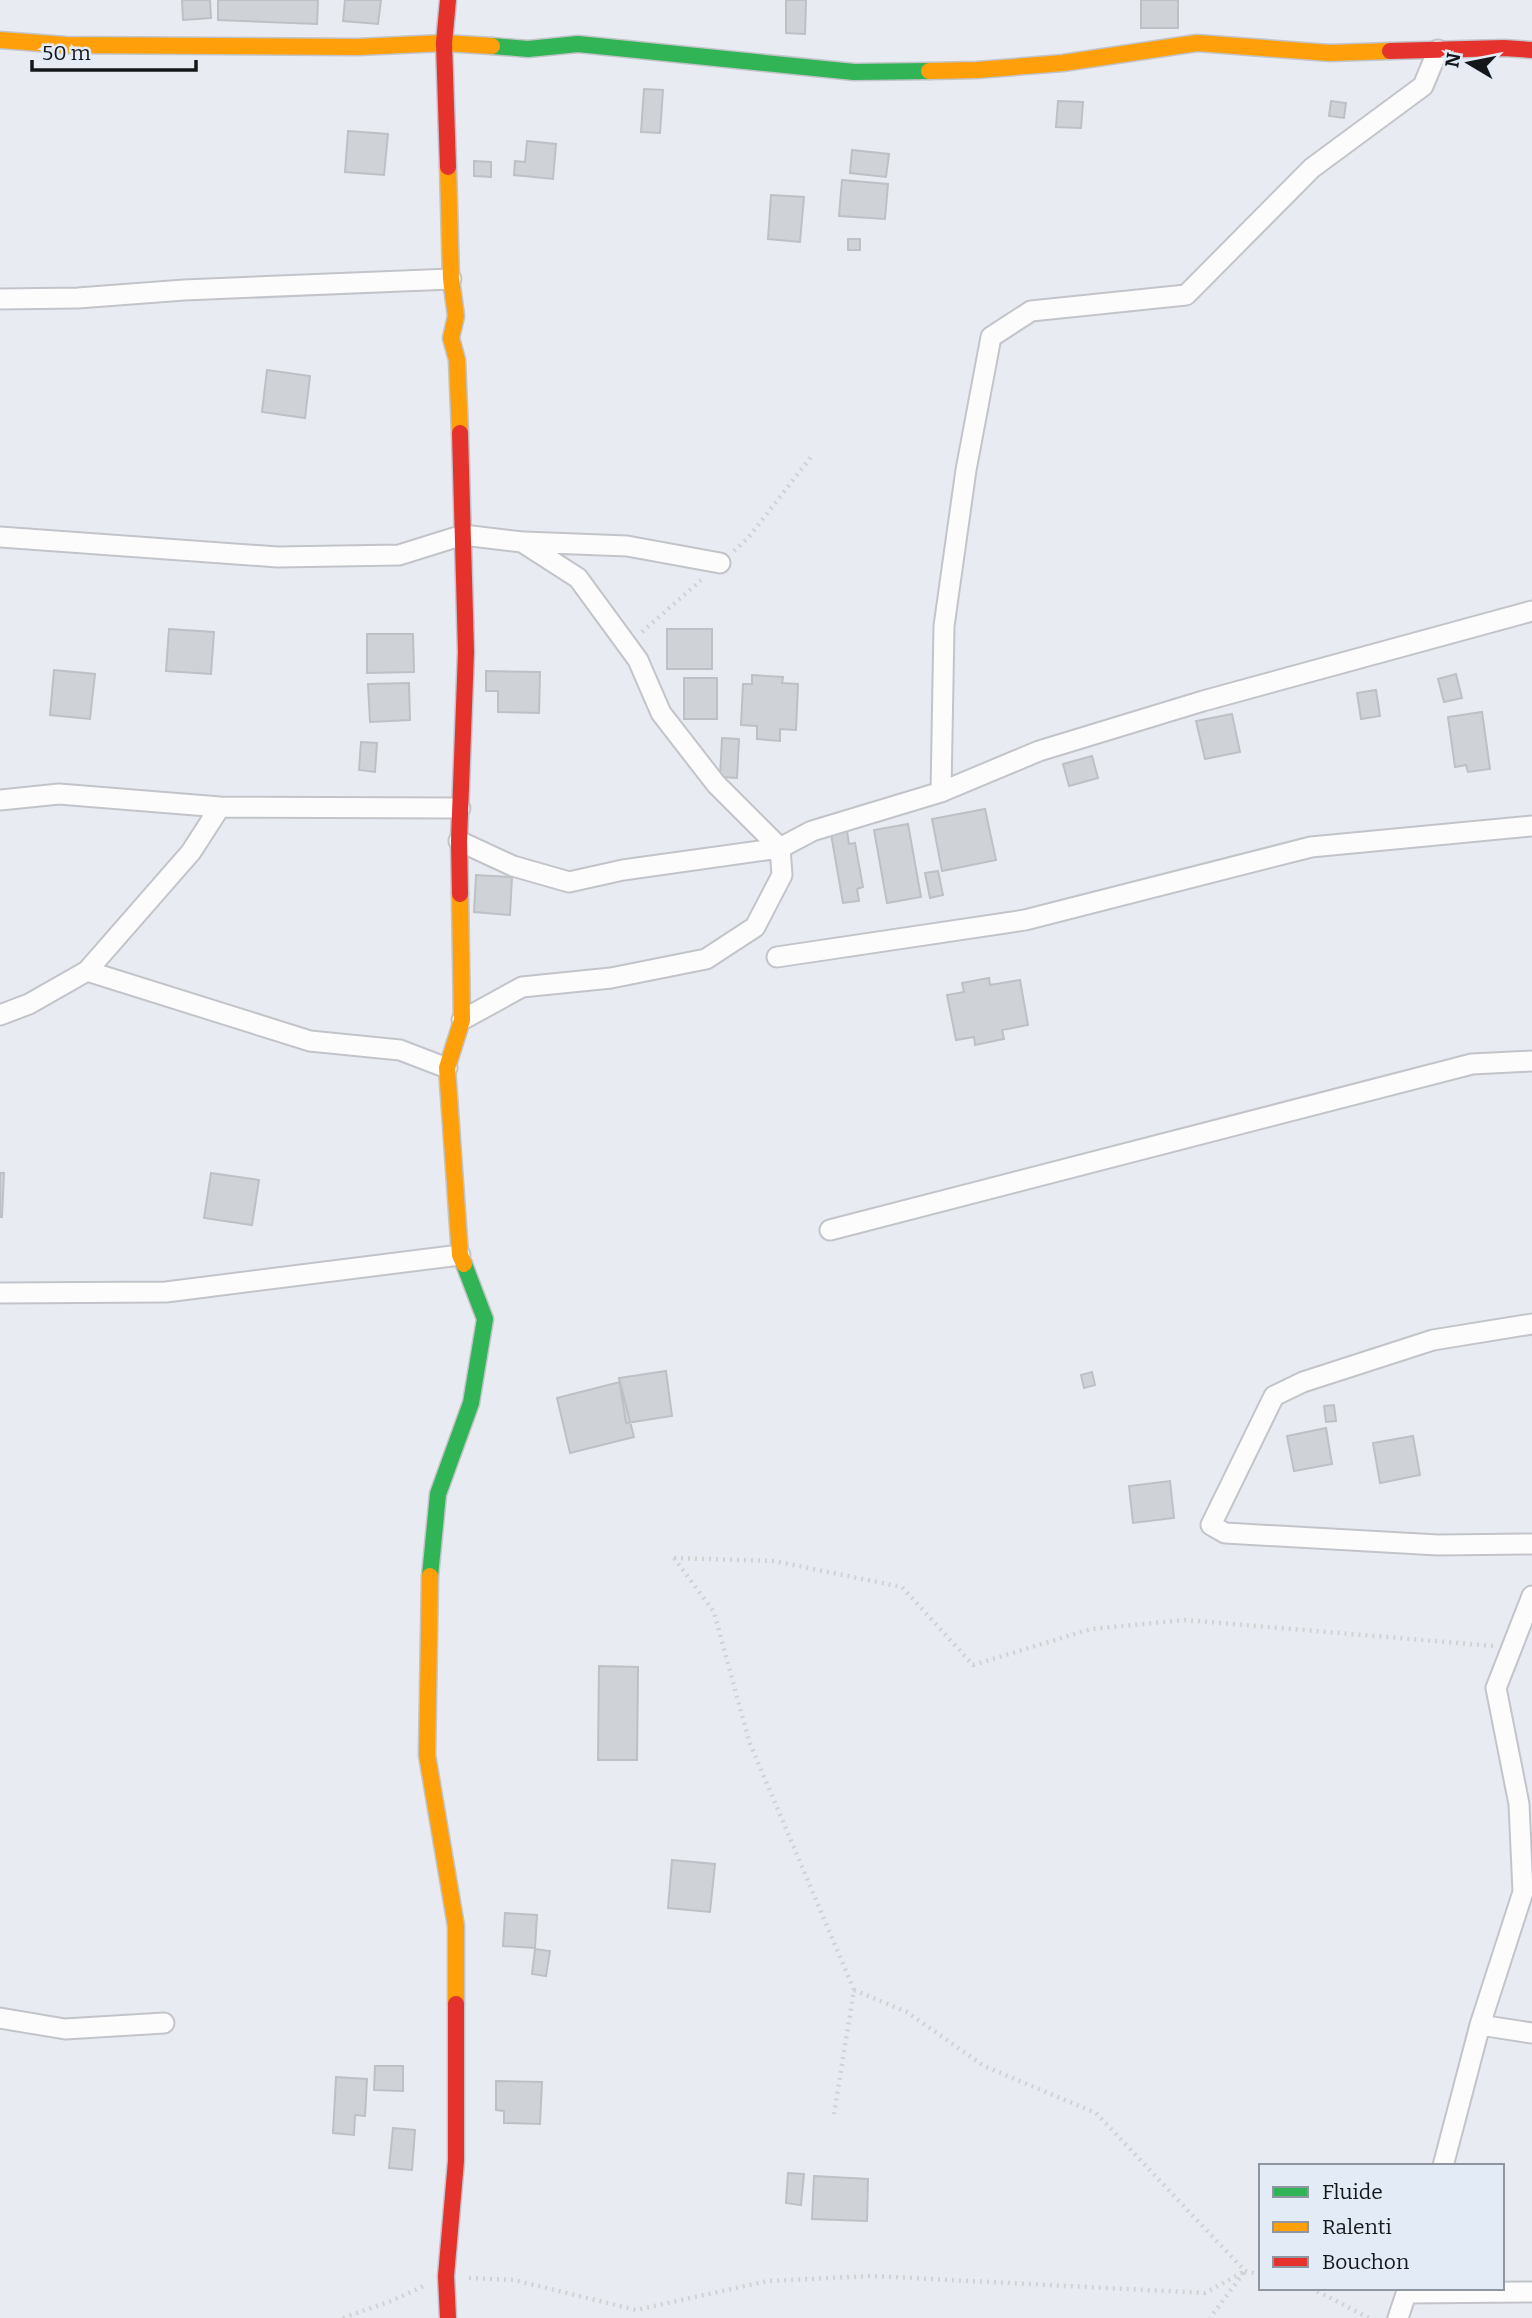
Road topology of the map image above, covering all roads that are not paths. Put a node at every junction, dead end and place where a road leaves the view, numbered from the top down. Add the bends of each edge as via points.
1 (447, 0) edge
2 (0, 40) edge
3 (444, 43) junction
4 (1438, 50) junction
5 (1532, 50) edge
6 (451, 279) junction
7 (0, 299) edge
8 (463, 535) junction
9 (0, 537) edge
10 (522, 541) junction
11 (720, 563) dead end
12 (1532, 611) edge
13 (941, 792) junction
14 (0, 800) edge
15 (220, 807) junction
16 (460, 808) junction
17 (1532, 826) edge
18 (459, 842) junction
19 (780, 848) junction
20 (777, 957) dead end
21 (87, 971) junction
22 (0, 1015) edge
23 (462, 1020) junction
24 (1532, 1061) edge
25 (447, 1068) junction
26 (830, 1230) dead end
27 (460, 1255) junction
28 (0, 1293) edge
29 (1532, 1324) edge
30 (1532, 1544) edge
31 (1532, 1596) edge
32 (0, 2018) edge
33 (164, 2023) dead end
34 (1480, 2025) junction
35 (1532, 2034) edge
36 (1444, 2164) edge
37 (1407, 2291) edge
38 (1532, 2292) edge
39 (447, 2318) edge
40 (1398, 2318) edge

1 - 3 street
2 - 3 street via 66,45 358,47
3 - 4 street via 528,49 578,44 854,72 1051,64 1197,43 1330,53
3 - 6 street
4 - 5 street
4 - 13 street via 1423,86 1312,168 1186,295 1031,311 990,337 944,626
6 - 7 street
6 - 8 street
8 - 9 street via 399,555 278,557
8 - 10 street
8 - 16 street via 466,652
10 - 11 street via 626,546
10 - 19 street via 578,578 638,660 661,713 716,784
12 - 13 street via 1140,720 1039,751
13 - 19 street via 812,831
14 - 15 street via 59,794
15 - 16 street
15 - 21 street via 191,852
16 - 18 street
17 - 20 street via 1311,847 1025,920
18 - 19 street via 513,866 569,882
18 - 23 street
19 - 23 street via 782,875 755,927 706,959 611,978 522,987
21 - 22 street
21 - 25 street via 310,1041 400,1050
23 - 25 street
24 - 26 street via 1472,1064
25 - 27 street
27 - 28 street via 166,1292
27 - 39 street via 485,1319 471,1403 438,1494 430,1587 427,1755 457,1938 456,2161
29 - 30 street via 1433,1340 1303,1382 1275,1396 1211,1525 1225,1533 1438,1545
31 - 34 street via 1496,1688 1519,1804 1524,1892
32 - 33 street via 65,2029
34 - 35 street
34 - 36 street
37 - 38 street
37 - 40 street

